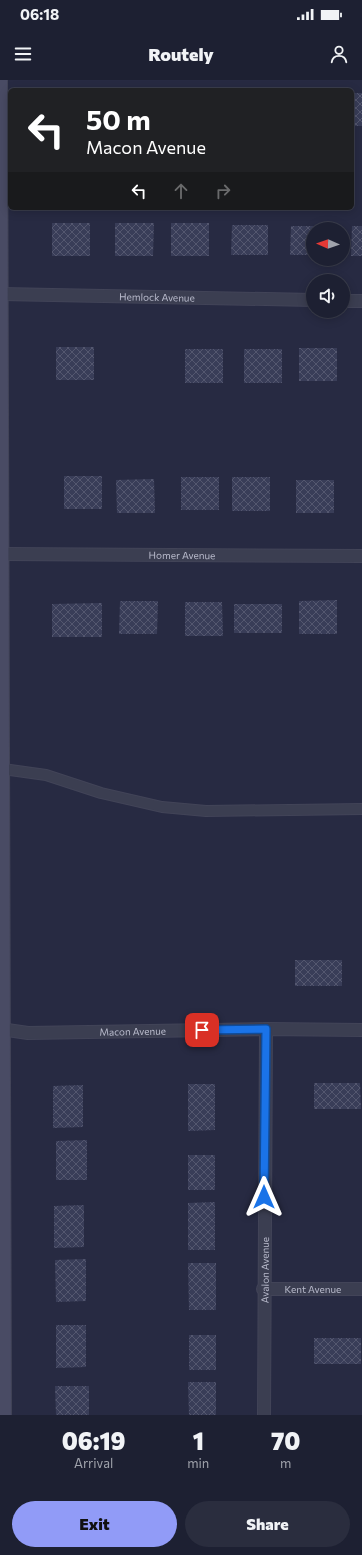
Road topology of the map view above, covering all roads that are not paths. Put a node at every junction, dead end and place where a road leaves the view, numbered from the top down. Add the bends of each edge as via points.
1 (1, 80) edge
2 (2, 294) junction
3 (306, 300) edge
4 (350, 301) edge
5 (362, 301) edge
6 (2, 554) junction
7 (362, 556) edge
8 (3, 770) junction
9 (362, 809) edge
10 (2, 1029) edge
11 (266, 1029) junction
12 (362, 1030) edge
13 (263, 1289) junction
14 (362, 1289) edge
15 (4, 1415) edge
16 (264, 1415) edge

1 - 2 main road
2 - 3 street, Hemlock Avenue
2 - 6 main road
4 - 5 street
6 - 7 street, Homer Avenue
6 - 8 main road
8 - 9 lane via 46,775 101,793 162,807 206,812
8 - 10 main road
10 - 11 street, Macon Avenue via 28,1033
10 - 15 main road
11 - 12 street, Macon Avenue
11 - 13 street, Avalon Avenue
13 - 14 street, Kent Avenue
13 - 16 street, Avalon Avenue

